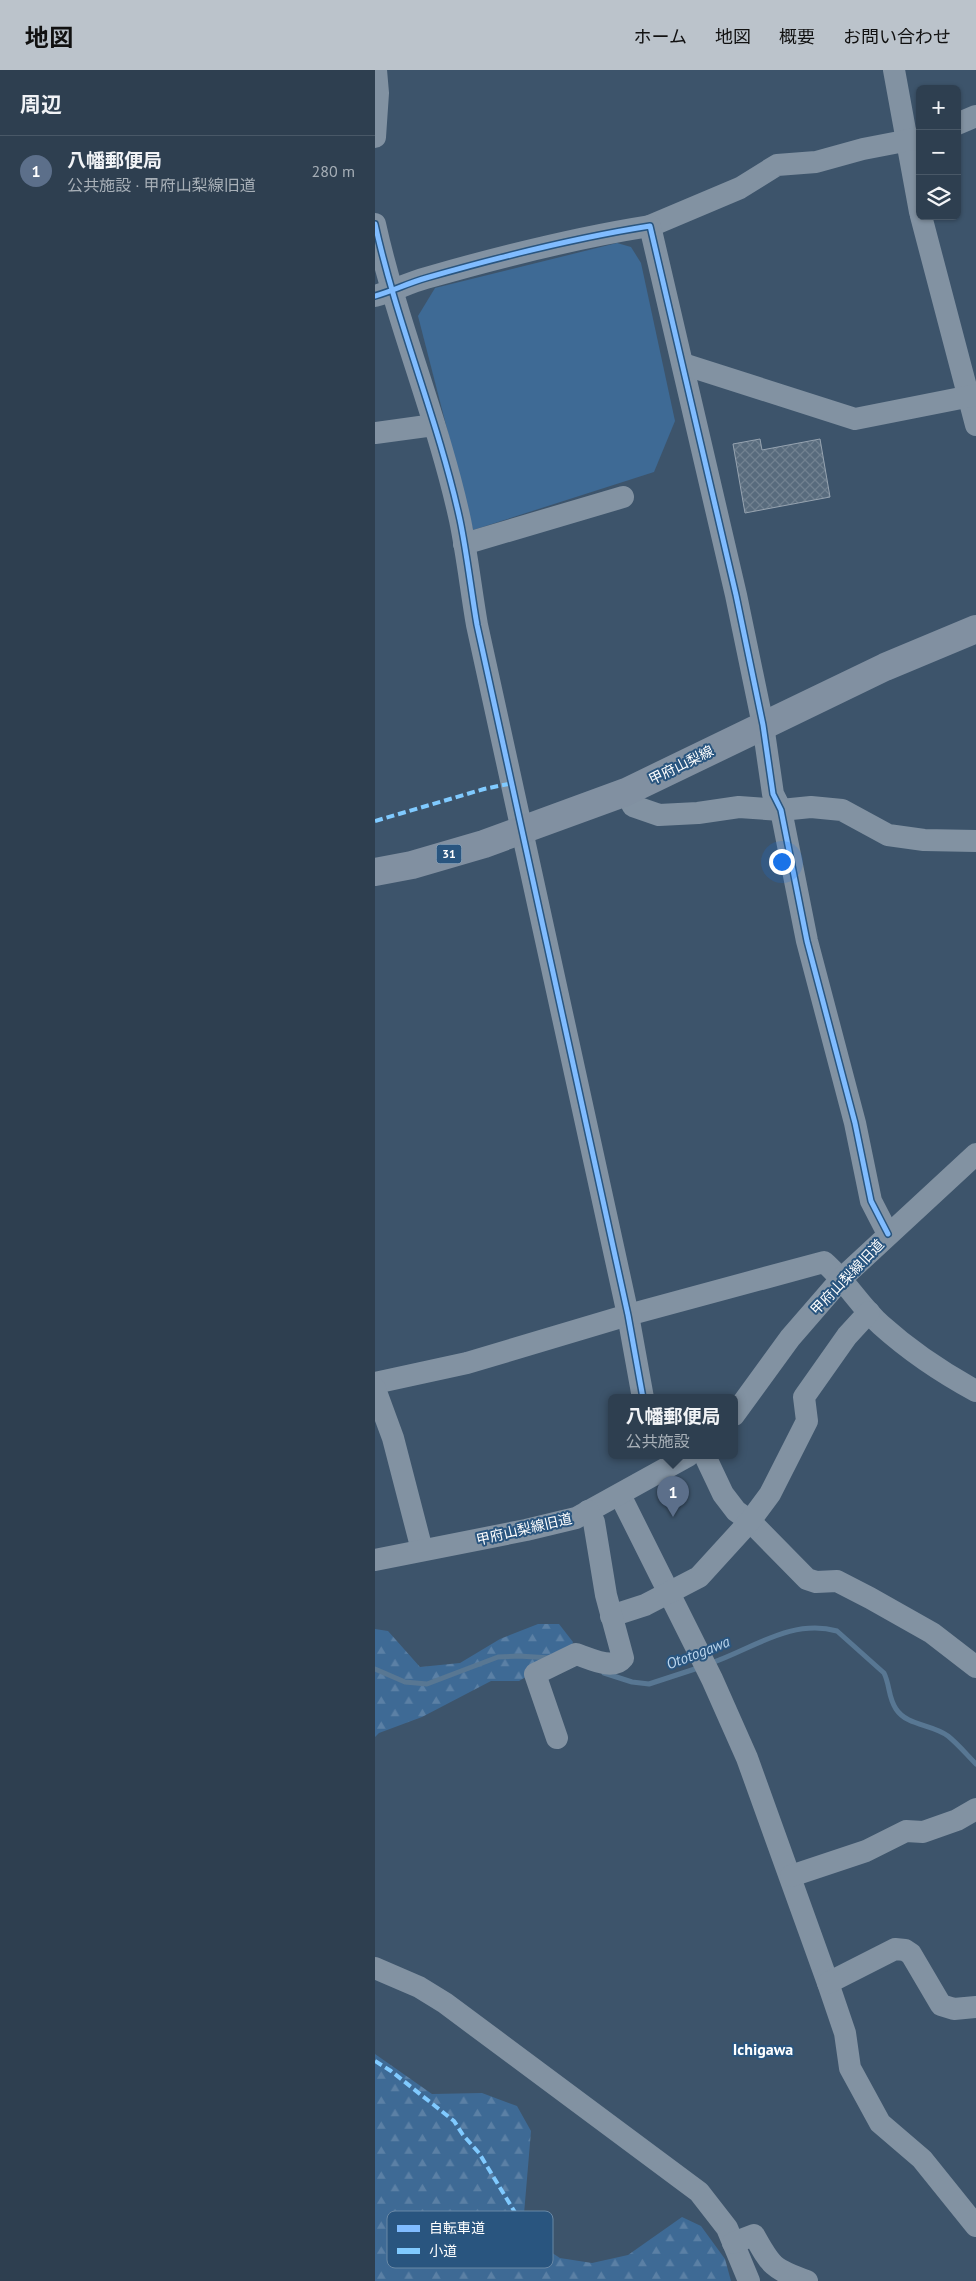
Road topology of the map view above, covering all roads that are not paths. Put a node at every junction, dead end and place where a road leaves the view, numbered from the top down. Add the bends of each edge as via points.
1 (376, 70) edge
2 (894, 70) edge
3 (976, 116) edge
4 (961, 122) edge
5 (375, 137) edge
6 (913, 139) edge
7 (916, 175) edge
8 (922, 220) edge
9 (375, 224) edge
10 (650, 226) junction
11 (385, 293) edge
12 (683, 364) junction
13 (972, 396) edge
14 (434, 425) junction
15 (976, 425) edge
16 (375, 434) edge
17 (623, 497) dead end
18 (464, 544) junction
19 (976, 629) edge
20 (763, 725) junction
21 (626, 792) junction
22 (781, 810) junction
23 (522, 832) junction
24 (976, 841) edge
25 (375, 872) edge
26 (976, 1154) edge
27 (888, 1234) junction
28 (842, 1278) junction
29 (869, 1312) junction
30 (627, 1315) junction
31 (375, 1383) edge
32 (375, 1389) edge
33 (976, 1391) edge
34 (642, 1394) edge
35 (738, 1410) edge
36 (676, 1459) edge
37 (706, 1459) edge
38 (653, 1465) edge
39 (620, 1495) junction
40 (588, 1511) junction
41 (751, 1521) junction
42 (422, 1550) junction
43 (375, 1560) edge
44 (669, 1594) junction
45 (611, 1616) junction
46 (976, 1667) edge
47 (557, 1738) dead end
48 (976, 1809) edge
49 (791, 1876) junction
50 (375, 1968) edge
51 (828, 1983) junction
52 (976, 2007) edge
53 (976, 2226) edge
54 (733, 2243) junction
55 (749, 2281) edge
56 (807, 2281) edge

1 - 5 street
2 - 6 street
3 - 4 street
6 - 7 street
6 - 10 street via 816,162 777,165 740,188
8 - 13 street
9 - 11 street
10 - 11 street via 595,235 423,279
10 - 12 street
11 - 14 street
12 - 13 street via 855,419
12 - 20 street
13 - 15 street
14 - 16 street
14 - 18 street
17 - 18 street
18 - 23 street via 477,625
19 - 20 main road, 甲府山梨線 / 31 via 885,666
20 - 21 main road, 甲府山梨線 / 31
20 - 22 street via 773,794
21 - 22 street via 633,806 659,815 739,807
21 - 23 main road, 甲府山梨線 / 31
22 - 24 street via 811,807 842,810 888,835 924,840
22 - 27 street via 807,942 855,1123 871,1201
23 - 25 main road, 甲府山梨線 / 31 via 412,865
23 - 30 street
26 - 27 street, 甲府山梨線旧道
27 - 28 street, 甲府山梨線旧道
28 - 29 street
28 - 30 street via 824,1262
28 - 35 street, 甲府山梨線旧道 via 790,1338
29 - 33 street via 934,1368
29 - 41 street via 847,1336 804,1397 807,1421 770,1494
30 - 31 street via 467,1364
30 - 34 street
32 - 42 street via 393,1438
36 - 38 street, 甲府山梨線旧道
37 - 41 street via 723,1494 736,1511
38 - 39 street, 甲府山梨線旧道
39 - 40 street, 甲府山梨線旧道
39 - 44 street
40 - 42 street, 甲府山梨線旧道 via 576,1518 526,1530
40 - 45 street via 594,1522
41 - 44 street via 699,1577
41 - 46 street via 807,1579 837,1581 870,1598 933,1633
42 - 43 street, 甲府山梨線旧道
44 - 45 street
44 - 49 street via 747,1758
45 - 47 street via 623,1658 620,1662 611,1665 576,1654 535,1674
48 - 49 street via 957,1820 923,1832 906,1831 866,1851
49 - 51 street
50 - 54 street via 419,1987 445,2003 680,2177 712,2206
51 - 52 street via 895,1949 905,1950 911,1954 941,2005 954,2009
51 - 53 street via 845,2033 850,2068 880,2123 922,2159
54 - 55 street
54 - 56 street via 754,2235 769,2262 782,2272

